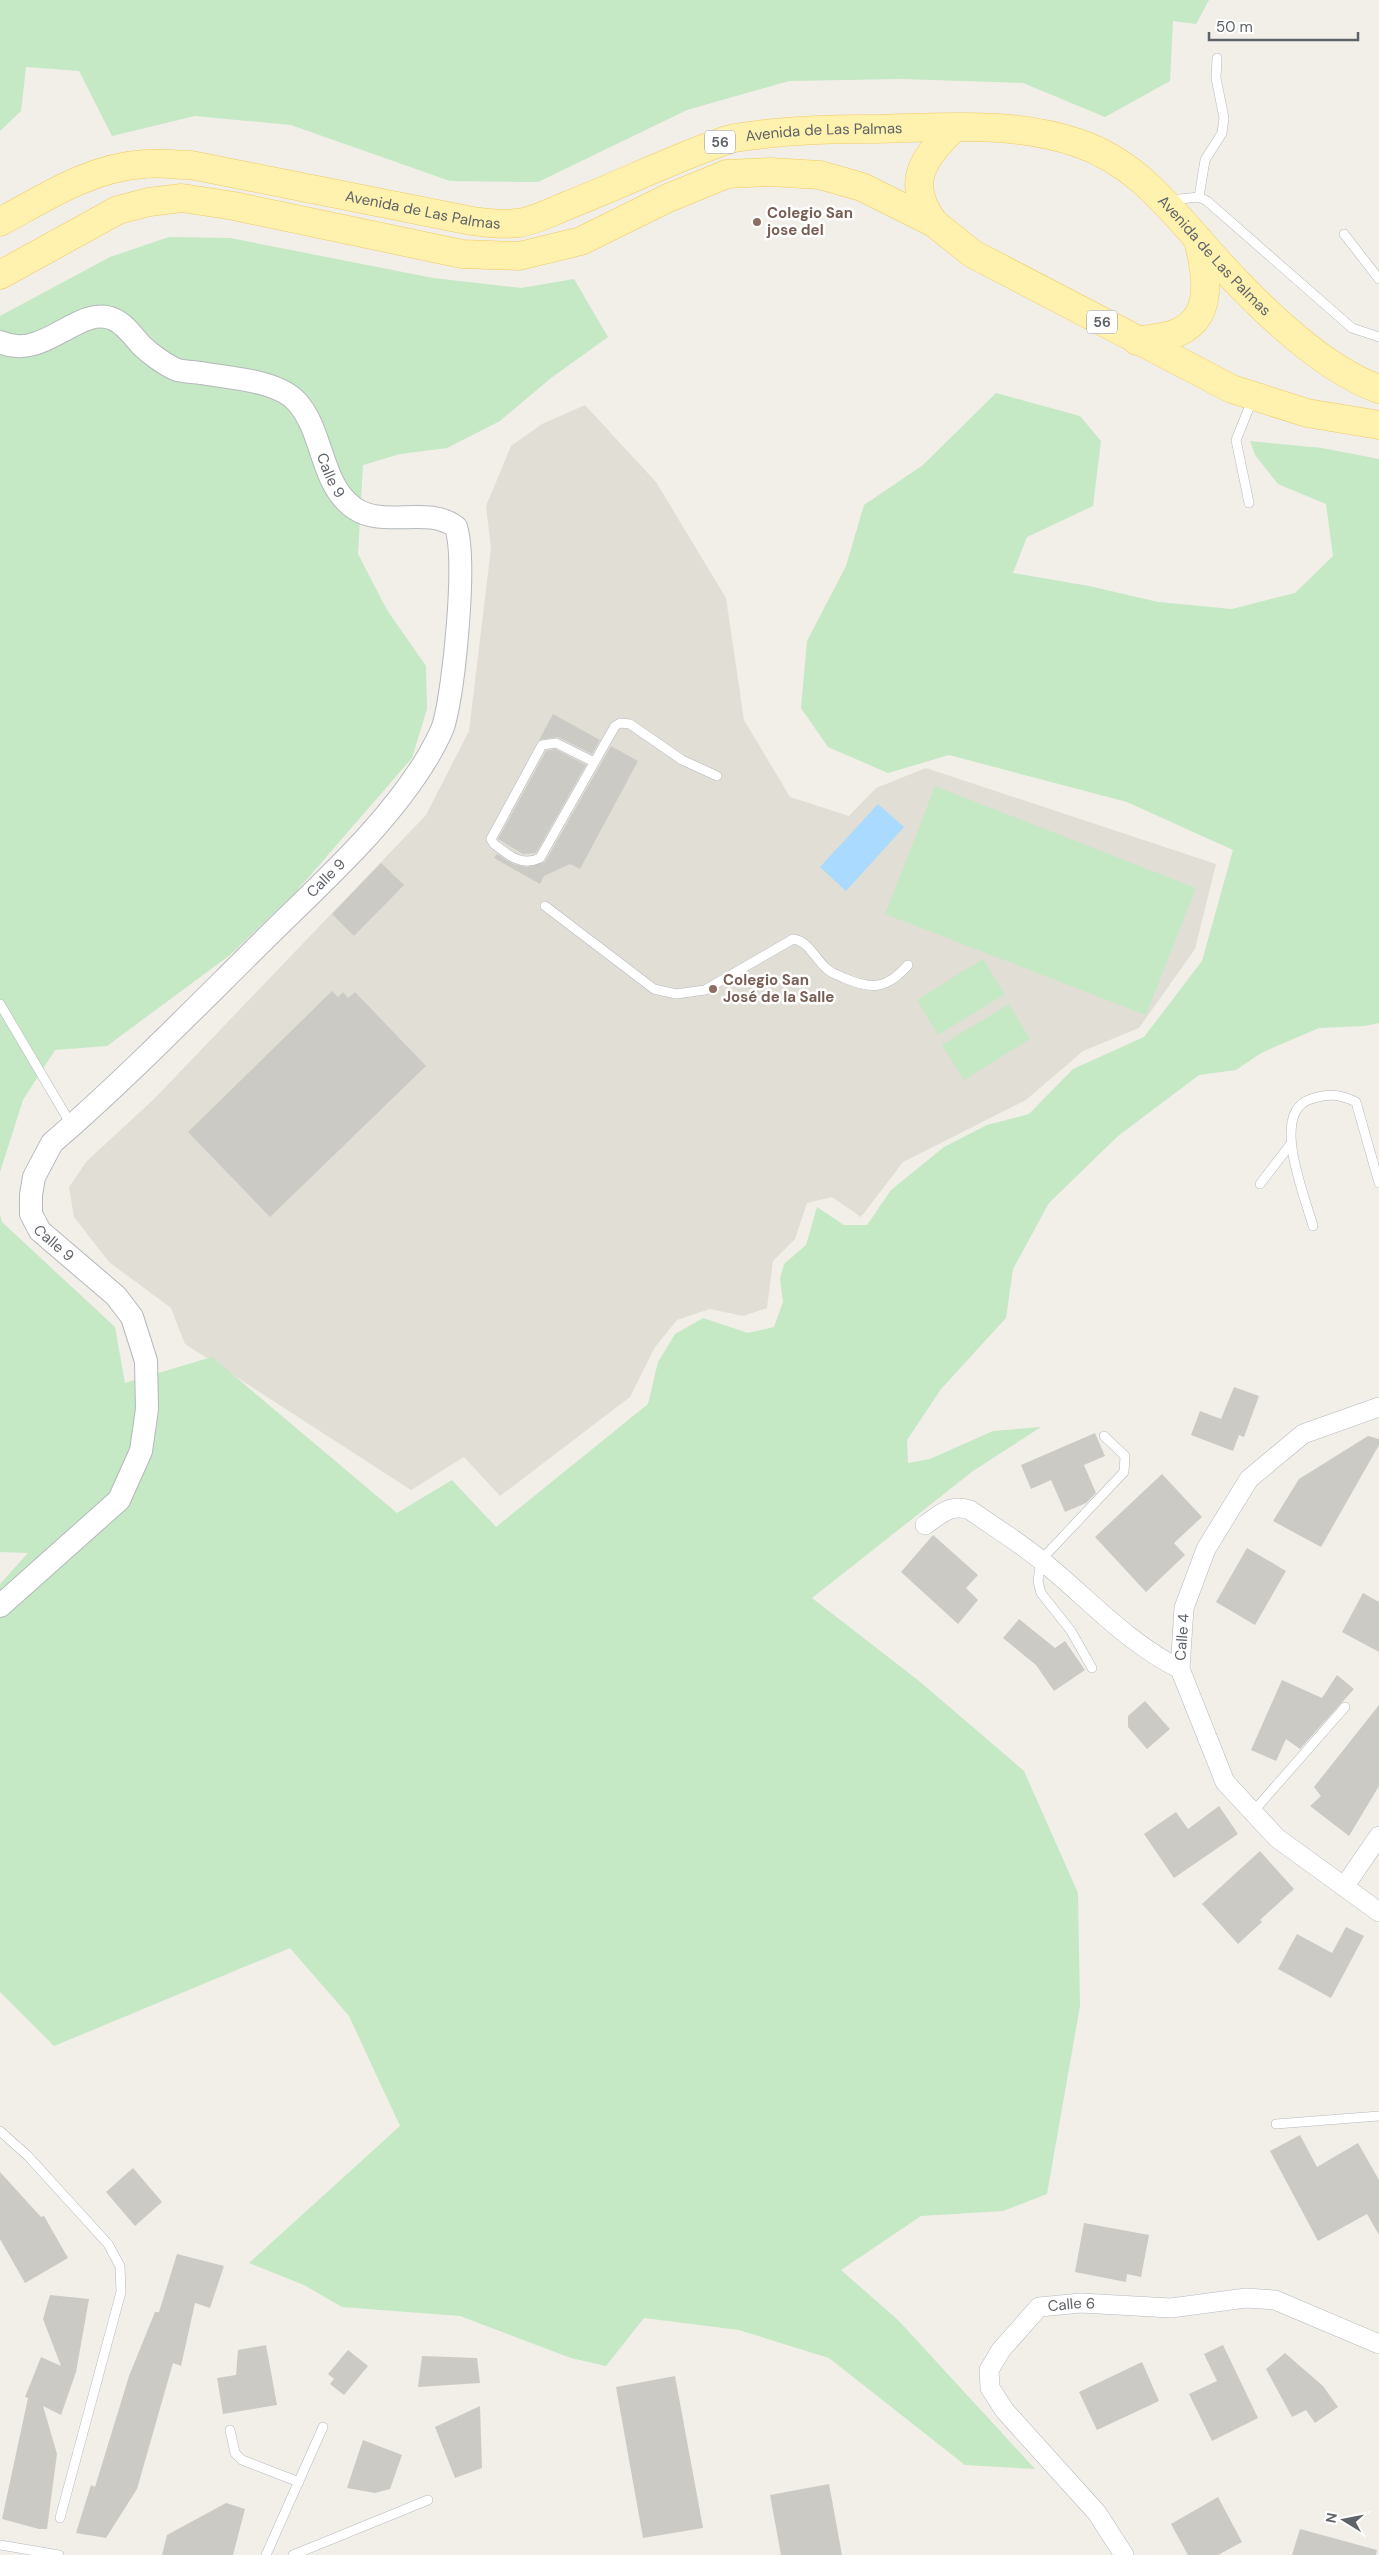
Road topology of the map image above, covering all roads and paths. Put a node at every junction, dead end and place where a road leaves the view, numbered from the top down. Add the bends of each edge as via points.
1 (1217, 58) dead end
2 (954, 128) junction
3 (1199, 197) junction
4 (1165, 200) junction
5 (0, 222) edge
6 (934, 224) junction
7 (1344, 234) dead end
8 (1198, 239) junction
9 (0, 275) edge
10 (1379, 279) edge
11 (1379, 337) edge
12 (1137, 341) junction
13 (0, 342) edge
14 (1379, 389) edge
15 (1242, 393) junction
16 (1379, 425) edge
17 (1249, 503) dead end
18 (594, 762) junction
19 (717, 776) dead end
20 (545, 906) dead end
21 (908, 965) dead end
22 (0, 1004) edge
23 (72, 1126) junction
24 (1290, 1145) junction
25 (1379, 1183) edge
26 (1260, 1184) dead end
27 (1313, 1226) dead end
28 (1379, 1407) edge
29 (1104, 1436) dead end
30 (925, 1526) dead end
31 (1041, 1560) junction
32 (0, 1606) edge
33 (1092, 1668) dead end
34 (1180, 1670) junction
35 (1345, 1707) dead end
36 (1252, 1813) junction
37 (1379, 1836) edge
38 (1344, 1887) junction
39 (1379, 1912) edge
40 (1379, 2116) edge
41 (1276, 2124) dead end
42 (0, 2131) edge
43 (1379, 2344) edge
44 (323, 2427) dead end
45 (230, 2430) dead end
46 (298, 2482) junction
47 (428, 2500) dead end
48 (60, 2518) dead end
49 (0, 2545) edge
50 (59, 2555) edge
51 (266, 2555) edge
52 (292, 2555) edge
53 (1124, 2555) edge

1 - 3 lane via 1216,78 1224,118 1222,133 1205,160
2 - 4 main road, Avenida de Las Palmas / 56 via 1002,128 1078,142 1116,160
2 - 5 main road, Avenida de Las Palmas / 56 via 793,130 731,138 612,189 521,223 472,221 191,165 145,163 109,169 79,180
2 - 6 main road via 938,143 921,171 918,190 923,209
3 - 4 lane
3 - 11 lane via 1352,328
4 - 8 main road, Avenida de Las Palmas / 56
6 - 9 main road, 56 via 862,187 820,176 770,172 727,174 668,198 581,241 519,256 462,254 182,198 118,210
6 - 12 main road, 56 via 973,254
7 - 10 lane
8 - 12 main road via 1205,270 1206,291 1202,311 1190,325 1172,334
8 - 14 main road, Avenida de Las Palmas / 56 via 1281,325 1340,372
12 - 15 main road, 56
13 - 23 street, Calle 9 via 12,348 27,347 94,317 112,318 125,326 142,346 176,369 275,387 298,402 319,440 330,477 354,508 389,518 449,522 456,527 461,552 453,672 444,725 429,755 388,811 320,884
15 - 16 main road, 56 via 1307,413
15 - 17 lane via 1236,440
18 - 18 lane via 540,858 522,862 494,844 491,839 542,745 556,743
18 - 19 lane via 615,726 630,724 682,760
20 - 21 lane via 654,989 676,994 705,990 793,939 802,942 827,970 861,985 882,986 896,978
22 - 23 lane
23 - 32 street, Calle 9 via 52,1143 34,1177 31,1214 40,1231 116,1296 132,1317 146,1361 148,1409 141,1451 119,1500
24 - 25 lane via 1291,1122 1303,1101 1331,1094 1344,1096 1356,1102
24 - 26 lane
24 - 27 lane
28 - 34 street, Calle 4 via 1303,1434 1249,1479 1206,1549 1184,1608
29 - 31 lane via 1125,1456 1124,1472
30 - 31 street via 951,1507 960,1507 970,1510
31 - 33 lane via 1038,1581 1041,1593 1071,1631
31 - 34 street via 1132,1639
34 - 36 street, Calle 4 via 1225,1782
35 - 36 lane
36 - 38 street, Calle 4 via 1277,1838
37 - 38 street
38 - 39 street, Calle 4
40 - 41 lane
42 - 48 lane via 28,2156 108,2244 120,2266 121,2292
43 - 53 street, Calle 6 via 1275,2300 1246,2298 1171,2308 1082,2303 1039,2307 988,2370 990,2388 1005,2410 1097,2513
44 - 46 lane
45 - 46 lane via 235,2453 242,2460
46 - 51 lane
47 - 52 lane
49 - 50 lane

